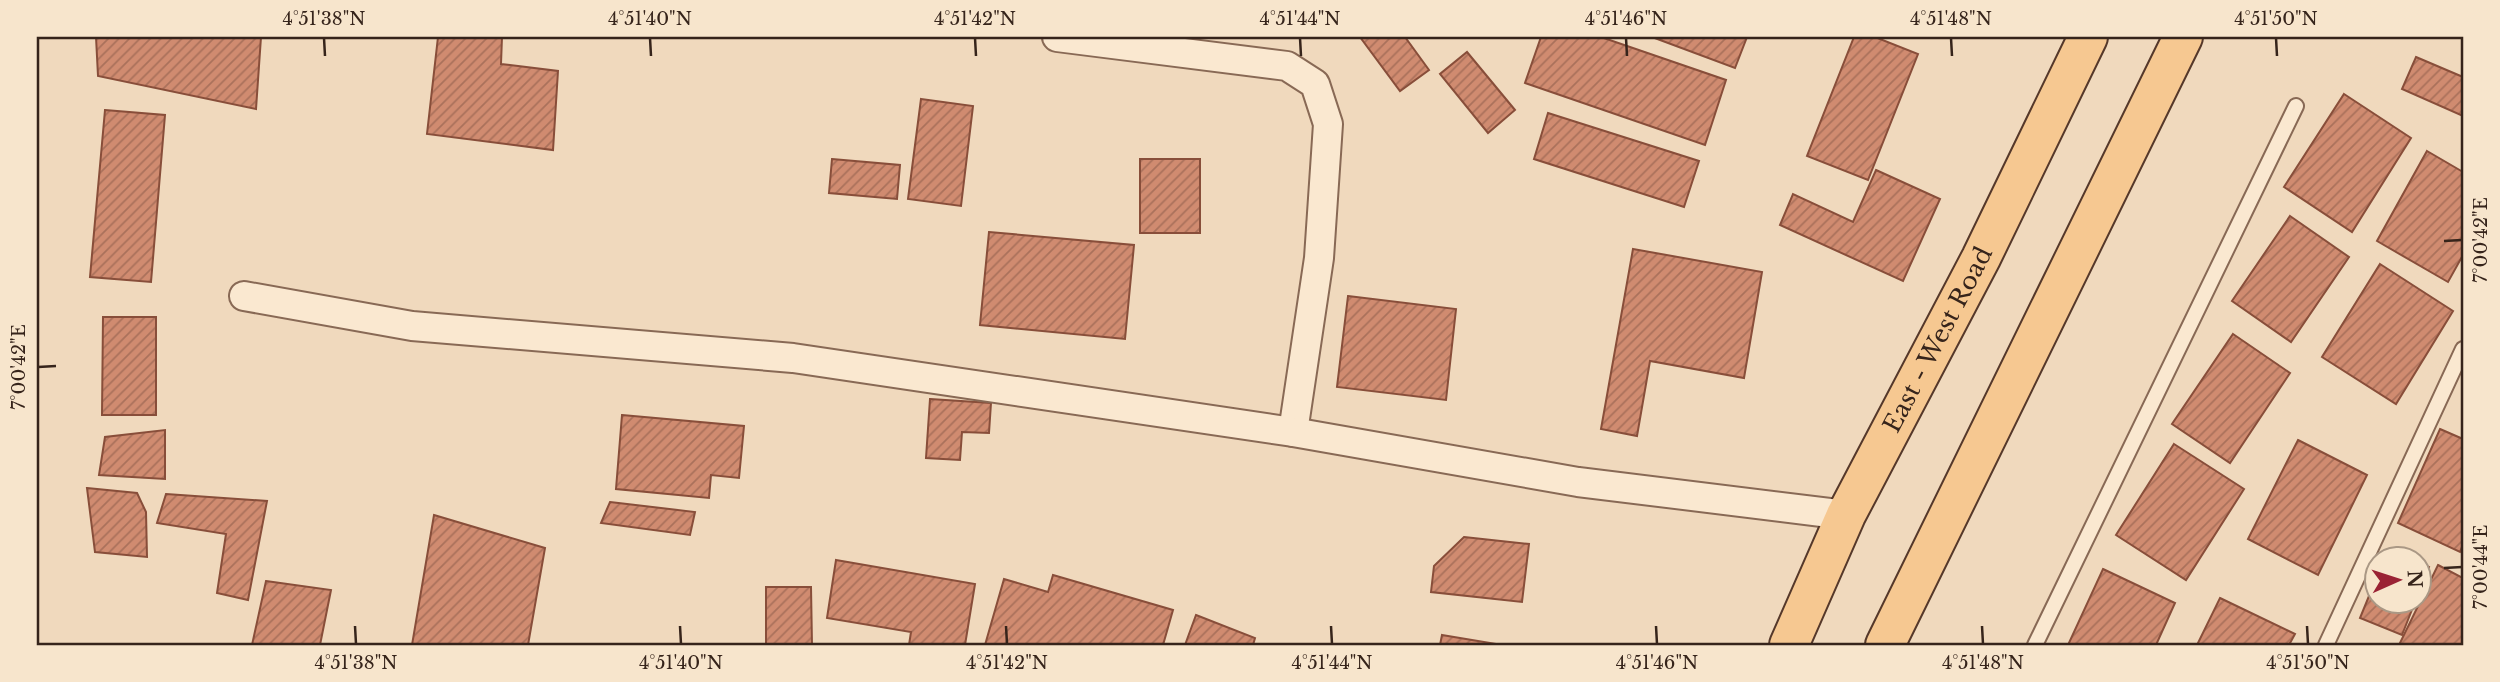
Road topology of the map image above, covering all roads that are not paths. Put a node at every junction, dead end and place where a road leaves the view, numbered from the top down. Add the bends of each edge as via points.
1 (1056, 37) edge
2 (2088, 37) edge
3 (2183, 37) edge
4 (2296, 106) dead end
5 (244, 296) dead end
6 (2463, 349) edge
7 (1293, 432) junction
8 (1846, 515) junction
9 (1788, 645) edge
10 (1885, 645) edge
11 (2035, 645) edge
12 (2326, 645) edge

1 - 7 street via 1287,66 1315,84 1328,124 1319,258
2 - 8 main road, East - West Road via 1981,258
3 - 10 main road
4 - 11 lane
5 - 7 street via 412,326 793,358
6 - 12 lane
7 - 8 street via 1578,482
8 - 9 main road, East - West Road

